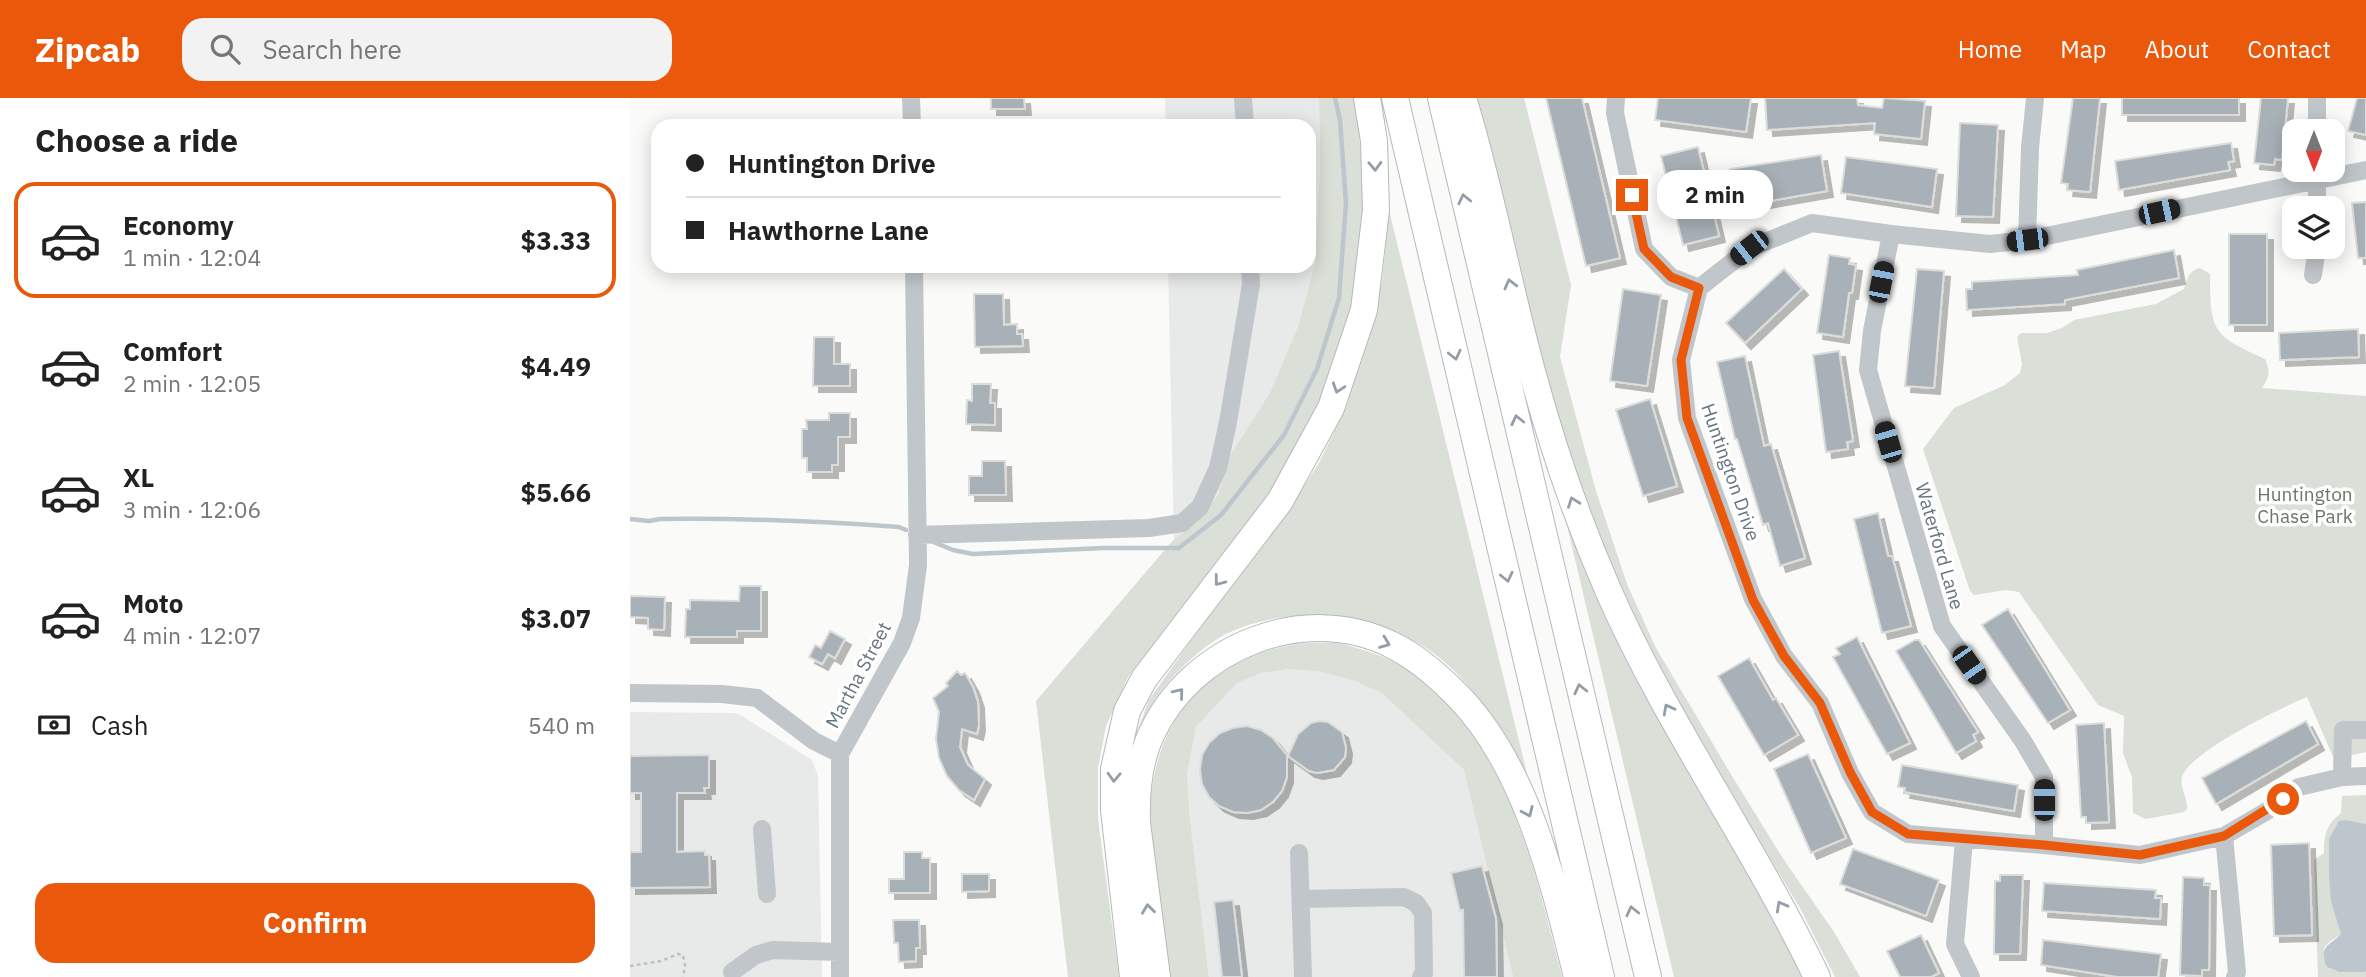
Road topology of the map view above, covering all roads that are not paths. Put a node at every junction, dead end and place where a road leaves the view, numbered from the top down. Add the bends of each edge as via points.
1 (911, 98) edge
2 (1243, 98) edge
3 (1367, 98) edge
4 (1395, 98) edge
5 (1441, 98) edge
6 (1463, 98) edge
7 (1616, 98) edge
8 (2317, 98) edge
9 (2031, 99) edge
10 (912, 119) edge
11 (1244, 119) edge
12 (2317, 119) edge
13 (2366, 170) edge
14 (2345, 172) edge
15 (2285, 182) edge
16 (1891, 234) junction
17 (2027, 240) junction
18 (2315, 259) edge
19 (914, 273) edge
20 (1250, 273) edge
21 (2313, 275) dead end
22 (1699, 288) junction
23 (917, 535) junction
24 (630, 693) edge
25 (2366, 730) edge
26 (841, 754) junction
27 (2366, 776) edge
28 (2342, 777) junction
29 (762, 829) dead end
30 (2224, 836) junction
31 (1964, 840) junction
32 (2044, 845) junction
33 (1299, 853) dead end
34 (767, 894) dead end
35 (1301, 900) junction
36 (840, 952) junction
37 (732, 972) dead end
38 (840, 977) edge
39 (1133, 977) edge
40 (1157, 977) edge
41 (1303, 977) edge
42 (1421, 977) edge
43 (1577, 977) edge
44 (1601, 977) edge
45 (1648, 977) edge
46 (1817, 977) edge
47 (1971, 977) edge
48 (2235, 977) edge

1 - 10 street
2 - 11 street
3 -> 39 highway via 1374,141 1376,210 1364,310 1331,408 1280,501 1144,679 1127,711 1114,769 1114,810
4 -> 44 highway
45 -> 5 highway
46 -> 6 highway via 1630,638 1578,516 1533,374
7 - 22 street via 1615,113 1644,249 1671,277
8 - 12 street
9 - 17 street
13 - 14 street
15 - 17 street
16 - 17 street via 1990,244
16 - 22 street via 1812,223 1749,248
16 - 32 street, Waterford Lane via 1868,370 1942,626 2044,777
18 - 21 street
19 - 23 street, Martha Street
20 - 23 street via 1218,468 1200,507 1182,523 1149,528
22 - 31 street, Huntington Drive via 1681,360 1687,418 1753,600 1784,656 1820,703 1872,812 1908,834
23 - 26 street, Martha Street via 911,618
24 - 26 street via 757,698 814,741
25 - 28 street via 2343,730
26 - 36 street, Martha Street
27 - 28 street, Huntington Drive
28 - 30 street, Huntington Drive via 2299,787
29 - 34 street
30 - 32 street, Huntington Drive via 2140,855
30 - 48 street
31 - 32 street, Huntington Drive
31 - 47 street via 1955,944
33 - 35 street
35 - 41 street
35 - 42 street via 1404,897 1416,903 1423,913
36 - 37 street via 773,950 756,955
36 - 38 street, Martha Street
40 -> 43 highway via 1136,798 1151,736 1181,689 1230,650 1258,638 1320,628 1355,632 1392,645 1426,667 1475,715 1498,750 1535,829

